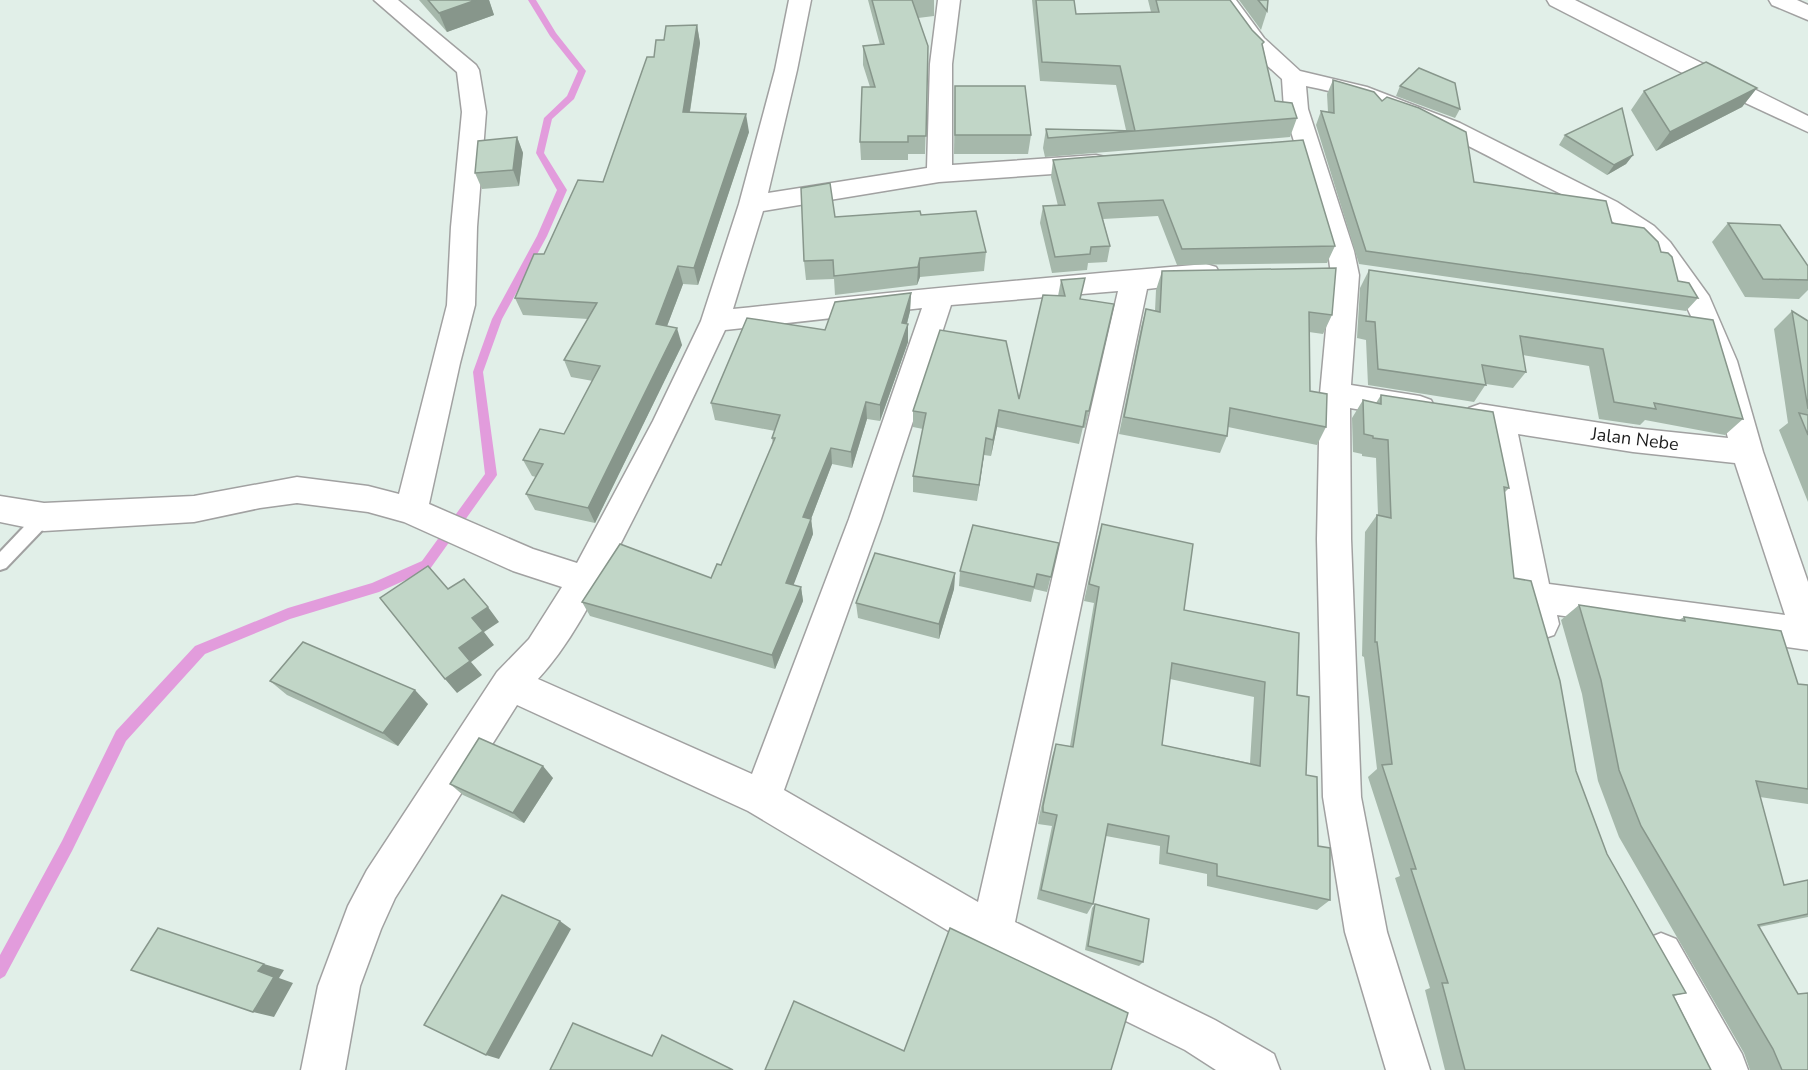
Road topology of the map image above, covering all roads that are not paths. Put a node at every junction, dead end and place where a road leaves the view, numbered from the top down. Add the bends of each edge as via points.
1 (385, 0) edge
2 (800, 0) edge
3 (949, 0) edge
4 (1225, 0) edge
5 (1558, 0) edge
6 (1780, 0) edge
7 (1808, 13) edge
8 (1293, 77) junction
9 (1808, 125) edge
10 (1118, 162) edge
11 (939, 174) junction
12 (752, 204) junction
13 (1237, 274) edge
14 (1135, 278) junction
15 (940, 296) junction
16 (715, 321) junction
17 (1676, 322) edge
18 (1711, 327) junction
19 (1335, 394) junction
20 (1500, 418) junction
21 (1748, 452) junction
22 (0, 509) edge
23 (44, 517) junction
24 (425, 517) junction
25 (0, 563) edge
26 (585, 580) junction
27 (1534, 597) junction
28 (1808, 633) edge
29 (1550, 651) edge
30 (510, 684) junction
31 (762, 798) junction
32 (1641, 920) edge
33 (992, 933) junction
34 (323, 1070) edge
35 (1258, 1070) edge
36 (1408, 1070) edge
37 (1726, 1070) edge

1 - 24 street via 468,70 474,112 461,305 445,363
2 - 12 street
3 - 11 street via 941,64
4 - 8 street via 1256,43
5 - 9 street
6 - 7 street
8 - 18 street via 1364,92 1423,114 1626,219 1656,243 1684,279
8 - 19 street via 1296,146 1341,251 1344,276
10 - 11 street
11 - 12 street
12 - 16 street
13 - 14 street
14 - 15 street
14 - 33 street
15 - 16 street
15 - 31 street via 866,519
16 - 26 street
17 - 18 street
18 - 21 street
19 - 20 street, Jalan Nebe
19 - 36 street via 1334,539 1342,797 1366,932
20 - 21 street, Jalan Nebe via 1632,440
20 - 27 street
21 - 28 street
22 - 23 street
23 - 24 street via 194,509 297,490 368,499
23 - 25 lane
24 - 26 street via 525,561
26 - 30 street via 542,650
27 - 28 street
27 - 29 street
30 - 31 street
30 - 34 street via 381,884 363,921 339,986
31 - 33 street
32 - 37 street
33 - 35 street via 1200,1035

